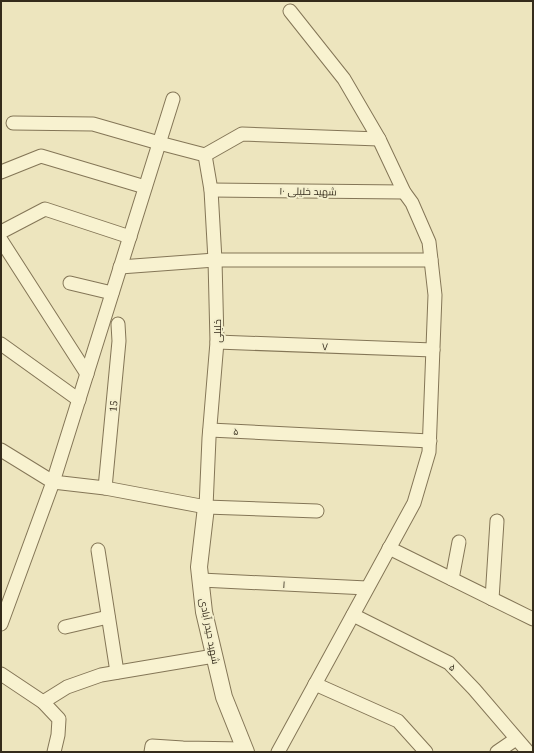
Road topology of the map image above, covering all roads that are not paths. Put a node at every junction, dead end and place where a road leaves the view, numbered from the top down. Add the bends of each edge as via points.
1 (290, 11) dead end
2 (173, 99) dead end
3 (13, 123) dead end
4 (379, 139) junction
5 (159, 143) junction
6 (205, 155) junction
7 (1, 172) edge
8 (146, 187) junction
9 (211, 190) junction
10 (404, 192) junction
11 (1, 232) edge
12 (130, 237) junction
13 (1, 240) edge
14 (215, 260) junction
15 (430, 260) junction
16 (120, 267) junction
17 (70, 283) dead end
18 (112, 293) junction
19 (118, 324) dead end
20 (217, 342) junction
21 (1, 344) edge
22 (433, 350) junction
23 (87, 374) junction
24 (79, 400) junction
25 (210, 430) junction
26 (430, 441) junction
27 (1, 450) edge
28 (53, 482) junction
29 (105, 488) junction
30 (206, 507) junction
31 (317, 511) dead end
32 (497, 521) dead end
33 (459, 542) dead end
34 (389, 548) junction
35 (98, 550) dead end
36 (452, 579) junction
37 (201, 580) junction
38 (368, 588) junction
39 (492, 599) junction
40 (353, 615) junction
41 (108, 617) junction
42 (533, 619) edge
43 (1, 624) edge
44 (65, 627) dead end
45 (214, 656) junction
46 (117, 672) junction
47 (1, 674) edge
48 (315, 684) junction
49 (44, 702) junction
50 (516, 739) junction
51 (152, 749) edge
52 (245, 750) edge
53 (54, 752) edge
54 (278, 752) edge
55 (426, 752) edge
56 (498, 752) edge
57 (528, 752) edge

1 - 4 street via 344,79
2 - 5 street
3 - 5 street via 93,124
4 - 6 street via 242,134
4 - 10 street
5 - 6 street
5 - 8 street
6 - 9 street, خلیلی
7 - 8 street via 41,156
8 - 12 street
9 - 10 street, شهید خلیلی ۱۰
9 - 14 street, خلیلی
10 - 15 street via 412,204 428,242
11 - 12 street via 45,209
12 - 16 street
13 - 23 street
14 - 15 street
14 - 16 street
14 - 20 street, خلیلی
15 - 22 street via 434,295
16 - 18 street
17 - 18 street
18 - 23 street
19 - 29 street, 15 via 119,341
20 - 22 street, ۷
20 - 25 street, خلیلی
21 - 24 street
22 - 26 street
23 - 24 street
24 - 28 street
25 - 26 street, ۵
25 - 30 street, خلیلی
26 - 34 street via 414,503
27 - 28 street
28 - 29 street
28 - 43 street
29 - 30 street
30 - 31 street
30 - 37 street, شهید حیدر آبادی via 199,567
32 - 39 street
33 - 36 street
34 - 36 street
34 - 38 street
35 - 41 street
36 - 39 street
37 - 38 street, ۱
37 - 45 street, شهید حیدر آبادی via 204,612
38 - 40 street
39 - 42 street
40 - 48 street
40 - 50 street, ۵ via 449,664 474,688
41 - 44 street
41 - 46 street
45 - 46 street
45 - 52 street, شهید حیدر آبادی via 224,697
46 - 49 street via 101,674 67,687
47 - 49 street
48 - 54 street
48 - 55 street via 398,721
49 - 53 street via 59,719
50 - 56 street
50 - 57 street, ۵
51 - 52 street

